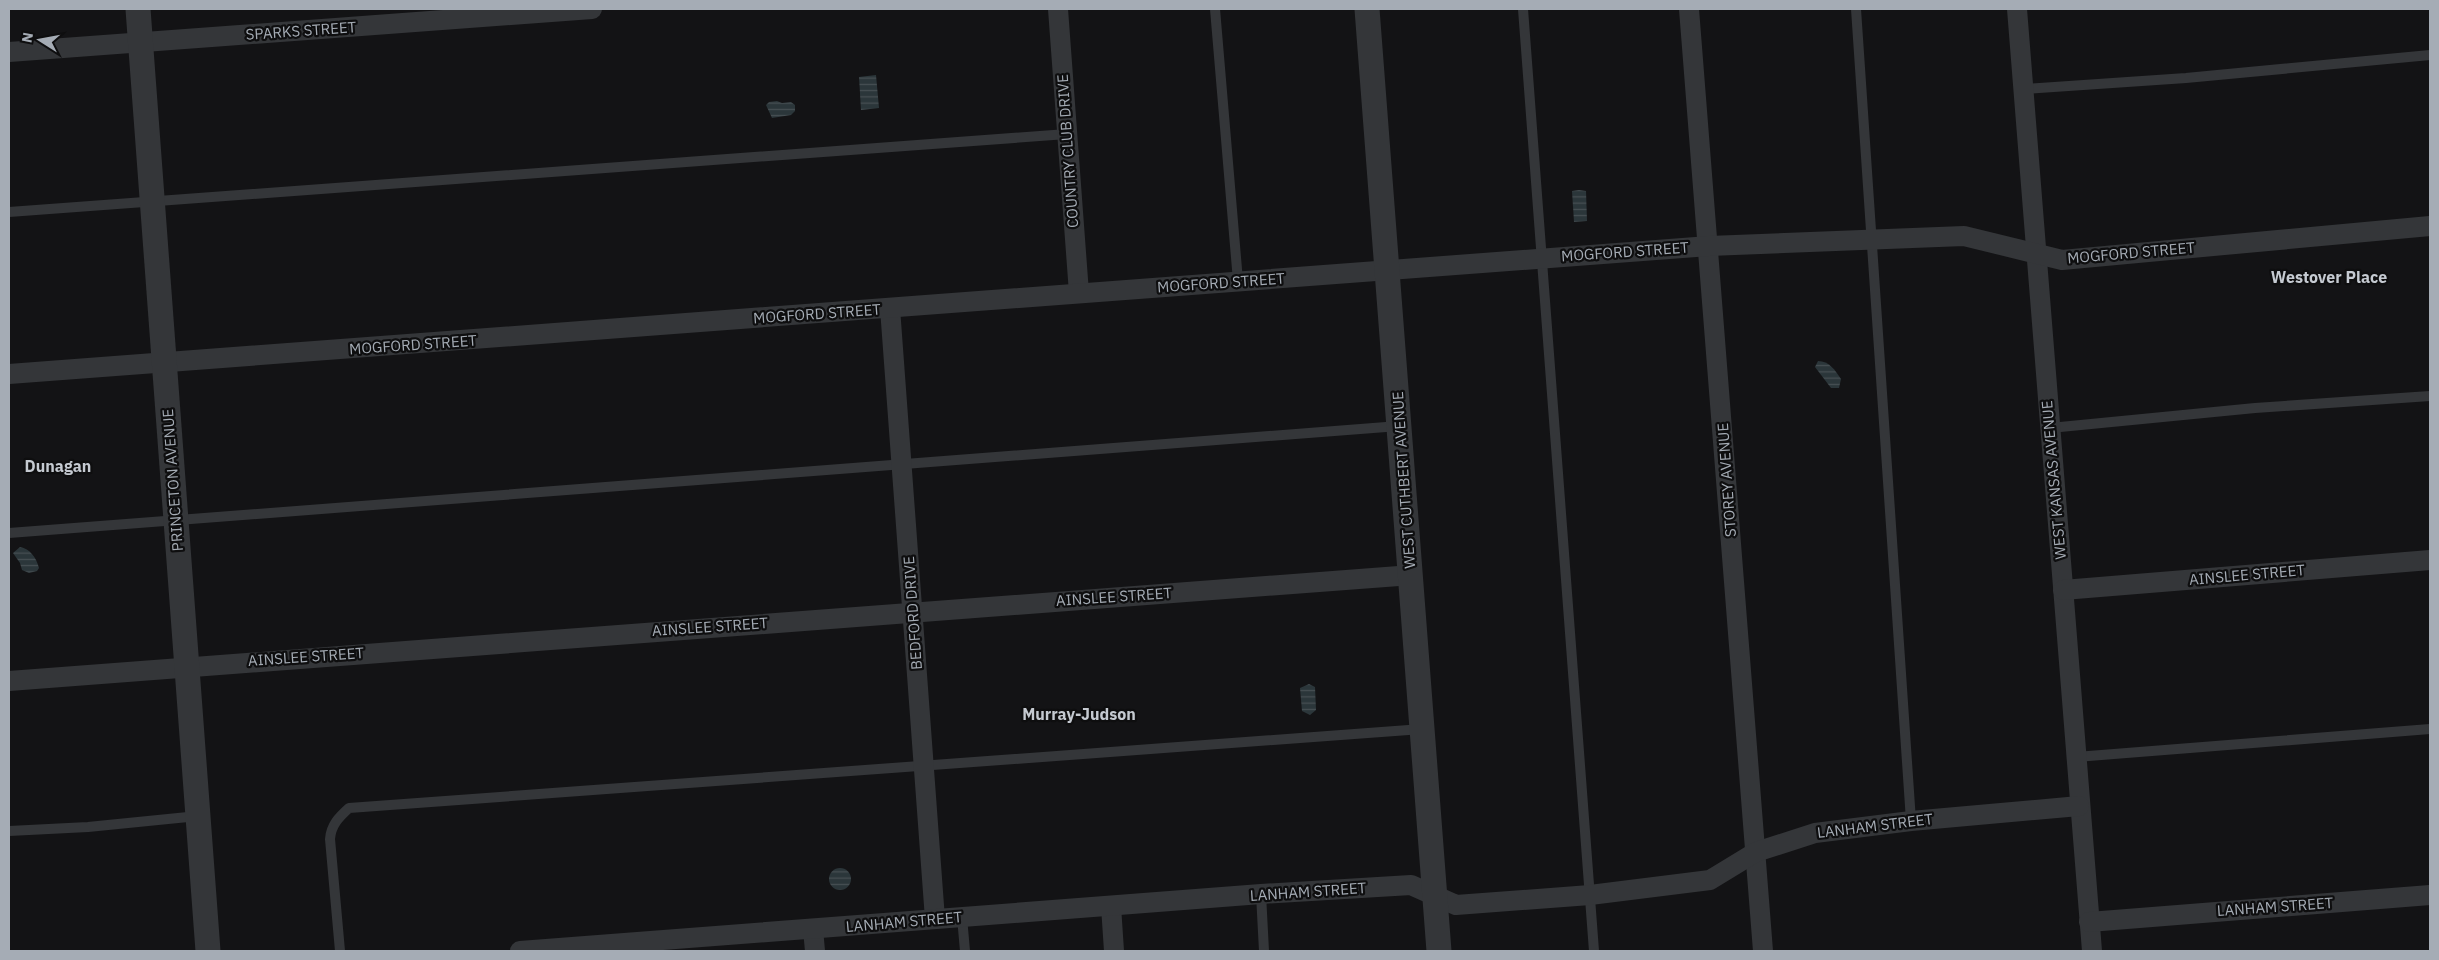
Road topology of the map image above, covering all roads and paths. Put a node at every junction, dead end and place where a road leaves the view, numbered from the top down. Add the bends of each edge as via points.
1 (138, 9) edge
2 (592, 9) edge
3 (1058, 9) edge
4 (1215, 9) edge
5 (1367, 9) edge
6 (1524, 9) edge
7 (1690, 9) edge
8 (1856, 9) edge
9 (2017, 9) edge
10 (141, 44) junction
11 (9, 52) edge
12 (2430, 55) edge
13 (2023, 89) junction
14 (1067, 134) junction
15 (152, 202) junction
16 (9, 212) edge
17 (2430, 226) edge
18 (1870, 240) junction
19 (1709, 246) junction
20 (2035, 254) junction
21 (1542, 258) junction
22 (1388, 270) junction
23 (1238, 281) junction
24 (1078, 293) junction
25 (890, 308) junction
26 (164, 364) junction
27 (9, 374) edge
28 (2430, 396) edge
29 (1400, 426) junction
30 (2050, 428) junction
31 (902, 465) junction
32 (176, 522) junction
33 (9, 533) edge
34 (2430, 560) edge
35 (1412, 575) junction
36 (2063, 590) junction
37 (912, 612) junction
38 (188, 666) junction
39 (9, 681) edge
40 (1423, 729) junction
41 (2430, 729) edge
42 (2076, 757) junction
43 (924, 766) junction
44 (2079, 806) junction
45 (199, 816) junction
46 (1911, 821) junction
47 (9, 831) edge
48 (1756, 852) junction
49 (1261, 894) junction
50 (1435, 895) junction
51 (1590, 895) junction
52 (2430, 895) edge
53 (1111, 906) junction
54 (962, 917) junction
55 (935, 919) junction
56 (2089, 922) junction
57 (813, 929) junction
58 (655, 946) edge
59 (208, 951) edge
60 (340, 951) edge
61 (520, 951) edge
62 (815, 951) edge
63 (965, 951) edge
64 (1114, 951) edge
65 (1264, 951) edge
66 (1439, 951) edge
67 (1594, 951) edge
68 (1763, 951) edge
69 (2092, 951) edge

1 - 10 street, PRINCETON AVENUE
2 - 10 street, SPARKS STREET
3 - 14 street, COUNTRY CLUB DRIVE
4 - 23 lane
5 - 22 street, WEST CUTHBERT AVENUE
6 - 21 lane
7 - 19 street, STOREY AVENUE
8 - 18 lane
9 - 13 street, WEST KANSAS AVENUE
10 - 11 street, SPARKS STREET
10 - 15 street, PRINCETON AVENUE
12 - 13 lane
13 - 20 street, WEST KANSAS AVENUE
14 - 15 lane
14 - 24 street, COUNTRY CLUB DRIVE
15 - 16 lane
15 - 26 street, PRINCETON AVENUE
17 - 20 street, MOGFORD STREET via 2062,260
18 - 19 street, MOGFORD STREET
18 - 20 street, MOGFORD STREET via 1964,236
18 - 46 lane
19 - 21 street, MOGFORD STREET
19 - 48 street, STOREY AVENUE
20 - 30 street, WEST KANSAS AVENUE
21 - 22 street, MOGFORD STREET
21 - 51 lane
22 - 23 street, MOGFORD STREET
22 - 29 street, WEST CUTHBERT AVENUE
23 - 24 street, MOGFORD STREET
24 - 25 street, MOGFORD STREET
25 - 26 street, MOGFORD STREET
25 - 31 street, BEDFORD DRIVE
26 - 27 street, MOGFORD STREET
26 - 32 street, PRINCETON AVENUE
28 - 30 lane via 2255,408
29 - 31 lane
29 - 35 street, WEST CUTHBERT AVENUE
30 - 36 street, WEST KANSAS AVENUE
31 - 32 lane
31 - 37 street, BEDFORD DRIVE
32 - 33 lane
32 - 38 street, PRINCETON AVENUE
34 - 36 street, AINSLEE STREET
35 - 37 street, AINSLEE STREET
35 - 40 street, WEST CUTHBERT AVENUE
36 - 42 street, WEST KANSAS AVENUE
37 - 38 street, AINSLEE STREET
37 - 43 street, BEDFORD DRIVE
38 - 39 street, AINSLEE STREET
38 - 45 street, PRINCETON AVENUE
40 - 43 lane
40 - 50 street, WEST CUTHBERT AVENUE
41 - 42 lane
42 - 44 street, WEST KANSAS AVENUE
43 - 55 street, BEDFORD DRIVE
43 - 60 lane via 349,808 338,817 330,839
44 - 46 street, LANHAM STREET
44 - 56 street, WEST KANSAS AVENUE
45 - 47 lane
45 - 59 street, PRINCETON AVENUE
46 - 48 street, LANHAM STREET via 1815,833
48 - 51 street, LANHAM STREET via 1710,880
48 - 68 street, STOREY AVENUE
49 - 50 street, LANHAM STREET via 1411,885
49 - 53 street, LANHAM STREET
49 - 65 lane
50 - 51 street, LANHAM STREET via 1456,906
50 - 66 street, WEST CUTHBERT AVENUE
51 - 67 lane
52 - 56 street, LANHAM STREET
53 - 54 street, LANHAM STREET
53 - 64 street
54 - 55 street, LANHAM STREET
54 - 63 lane
55 - 57 street, LANHAM STREET
56 - 69 street, WEST KANSAS AVENUE
57 - 58 street, LANHAM STREET
57 - 62 street
58 - 61 street, LANHAM STREET

